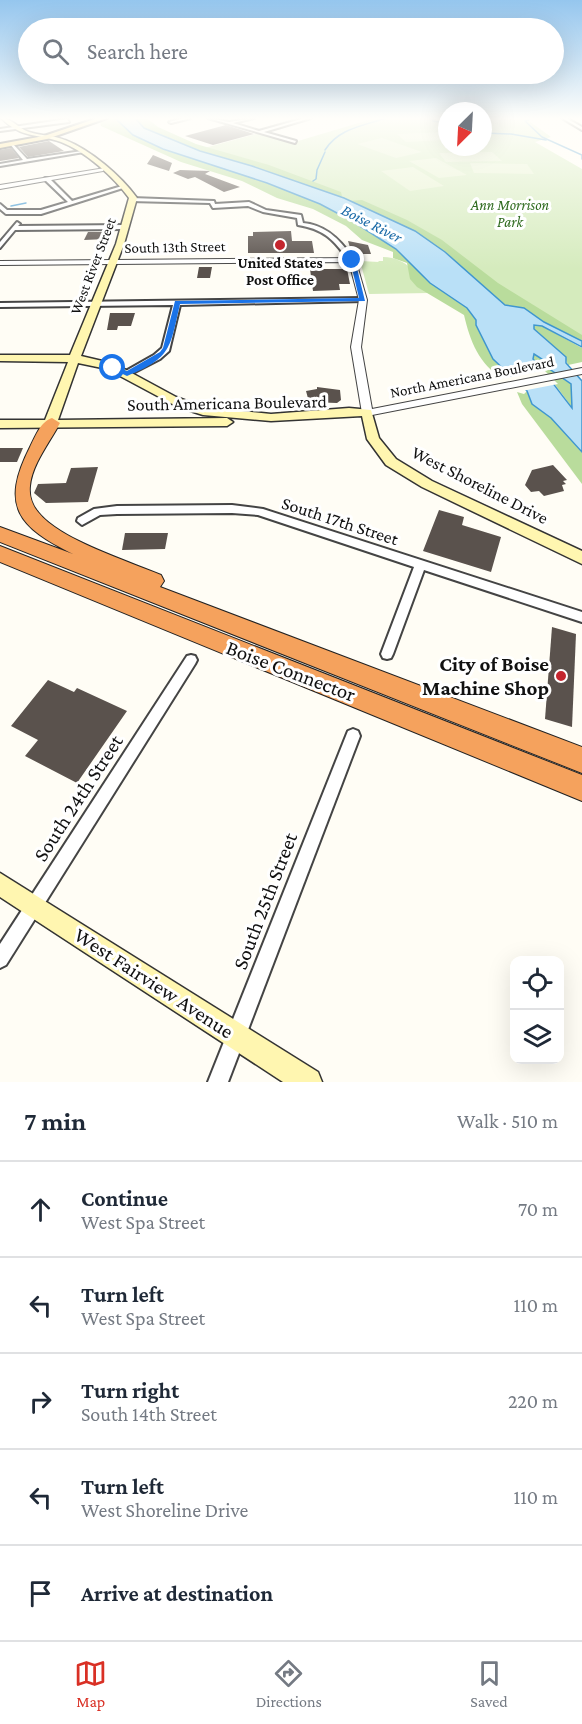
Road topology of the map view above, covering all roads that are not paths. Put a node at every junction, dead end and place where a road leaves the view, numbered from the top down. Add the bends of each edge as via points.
1 (103, 169) joint
2 (47, 179) junction
3 (0, 187) edge
4 (124, 187) junction
5 (71, 203) junction
6 (131, 203) junction
7 (0, 206) edge
8 (24, 214) junction
9 (125, 227) junction
10 (14, 228) junction
11 (0, 246) edge
12 (350, 259) junction
13 (113, 261) junction
14 (0, 263) edge
15 (363, 300) junction
16 (177, 302) junction
17 (96, 303) junction
18 (0, 304) edge
19 (0, 358) edge
20 (74, 358) junction
21 (582, 371) edge
22 (127, 374) junction
23 (367, 413) junction
24 (52, 423) junction
25 (0, 424) edge
26 (82, 521) dead end
27 (0, 534) edge
28 (0, 555) edge
29 (582, 558) edge
30 (421, 564) junction
31 (582, 617) edge
32 (221, 620) junction
33 (387, 654) dead end
34 (192, 660) dead end
35 (353, 736) dead end
36 (582, 760) edge
37 (582, 788) edge
38 (0, 884) edge
39 (34, 906) junction
40 (0, 959) edge
41 (236, 1036) junction
42 (218, 1082) edge
43 (308, 1082) edge

1 - 2 street
1 - 4 main road, West River Street
2 - 3 street
2 - 5 street
4 - 5 street
4 - 6 main road, West River Street
5 - 8 street
6 - 9 main road, West River Street
6 - 12 street via 212,202 218,207 249,204 265,211 299,216 300,224 314,225 327,233
7 - 8 street via 6,212
8 - 10 street
9 - 10 street
9 - 13 main road, West River Street
10 - 11 street
12 - 13 street, South 13th Street
12 - 15 street, West Shoreline Drive
13 - 14 street, South 13th Street
13 - 17 main road, West River Street
15 - 16 street
15 - 23 street, West Shoreline Drive via 356,347
16 - 17 street
16 - 22 street via 166,349
17 - 18 street
17 - 20 main road, West River Street
19 - 20 main road, South Americana Boulevard
20 - 22 main road, South Americana Boulevard
20 - 24 main road, West River Street
21 - 23 street, North Americana Boulevard
22 - 23 main road, South Americana Boulevard via 172,401 200,410 244,417
23 - 24 main road, South Americana Boulevard via 351,419 296,423
23 - 29 main road, West Shoreline Drive via 374,439 391,462 427,484
24 - 25 main road, South Americana Boulevard
24 - 32 highway via 22,482 22,497 35,522 52,534 177,592
26 - 30 street, South 17th Street via 98,512 117,510 259,512
27 - 32 highway, Boise Connector
28 - 37 highway, Boise Connector
30 - 31 street, South 17th Street
30 - 33 street
32 - 36 highway, Boise Connector
34 - 39 street, South 24th Street
35 - 41 street, South 25th Street
38 - 39 main road, West Fairview Avenue
39 - 40 street, South 24th Street
39 - 41 main road, West Fairview Avenue
41 - 42 street, South 25th Street
41 - 43 main road, West Fairview Avenue

